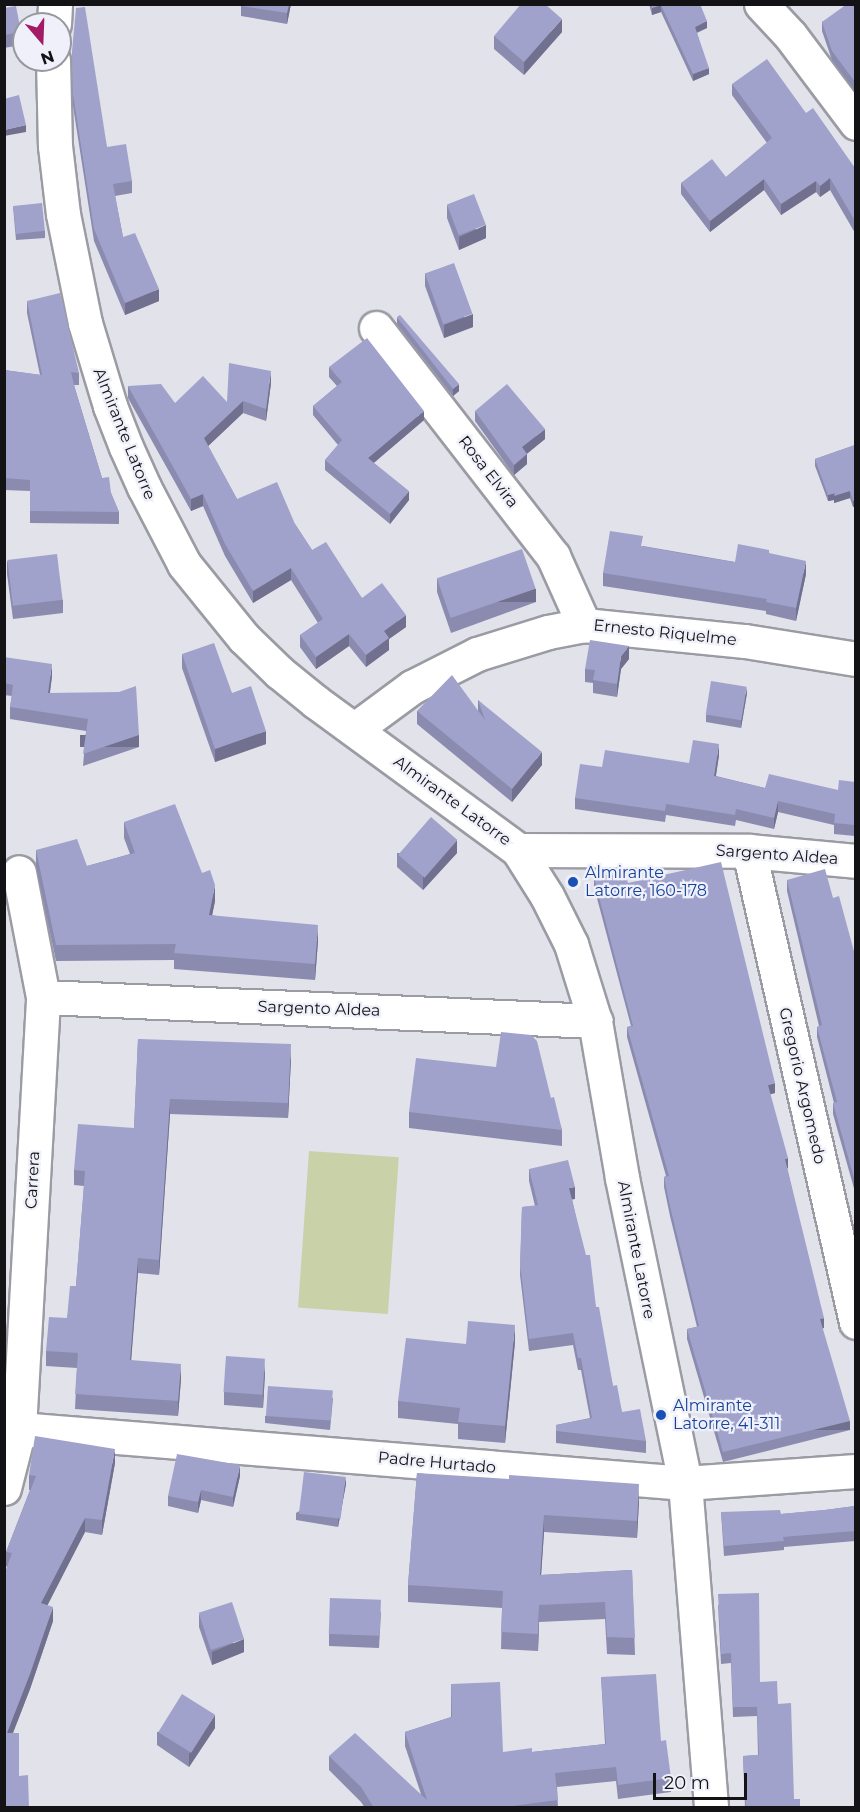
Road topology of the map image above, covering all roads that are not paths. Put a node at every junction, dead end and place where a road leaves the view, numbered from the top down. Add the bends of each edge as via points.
1 (761, 4) edge
2 (53, 72) edge
3 (855, 123) edge
4 (376, 328) dead end
5 (584, 625) junction
6 (855, 659) edge
7 (355, 729) junction
8 (519, 850) junction
9 (749, 851) junction
10 (855, 861) edge
11 (18, 872) dead end
12 (43, 997) junction
13 (595, 1021) junction
14 (855, 1322) edge
15 (19, 1429) junction
16 (855, 1471) edge
17 (685, 1483) junction
18 (4, 1488) edge
19 (711, 1808) edge

1 - 3 street via 790,35
2 - 7 street, Almirante Latorre via 55,146 75,281 104,386 144,487 184,564 244,638 316,702
4 - 5 street, Rosa Elvira via 553,556
5 - 6 street, Ernesto Riquelme via 745,642
5 - 7 street, Ernesto Riquelme via 477,654 412,687
7 - 8 street, Almirante Latorre
8 - 9 street, Sargento Aldea
8 - 13 street, Almirante Latorre via 571,944
9 - 10 street, Sargento Aldea
9 - 14 street, Gregorio Argomedo
11 - 12 street, Carrera
12 - 13 street, Sargento Aldea
12 - 15 street, Carrera
13 - 17 street, Almirante Latorre via 622,1178
15 - 17 street, Padre Hurtado
15 - 18 street, Carrera
16 - 17 street, Padre Hurtado
17 - 19 street, Almirante Latorre

